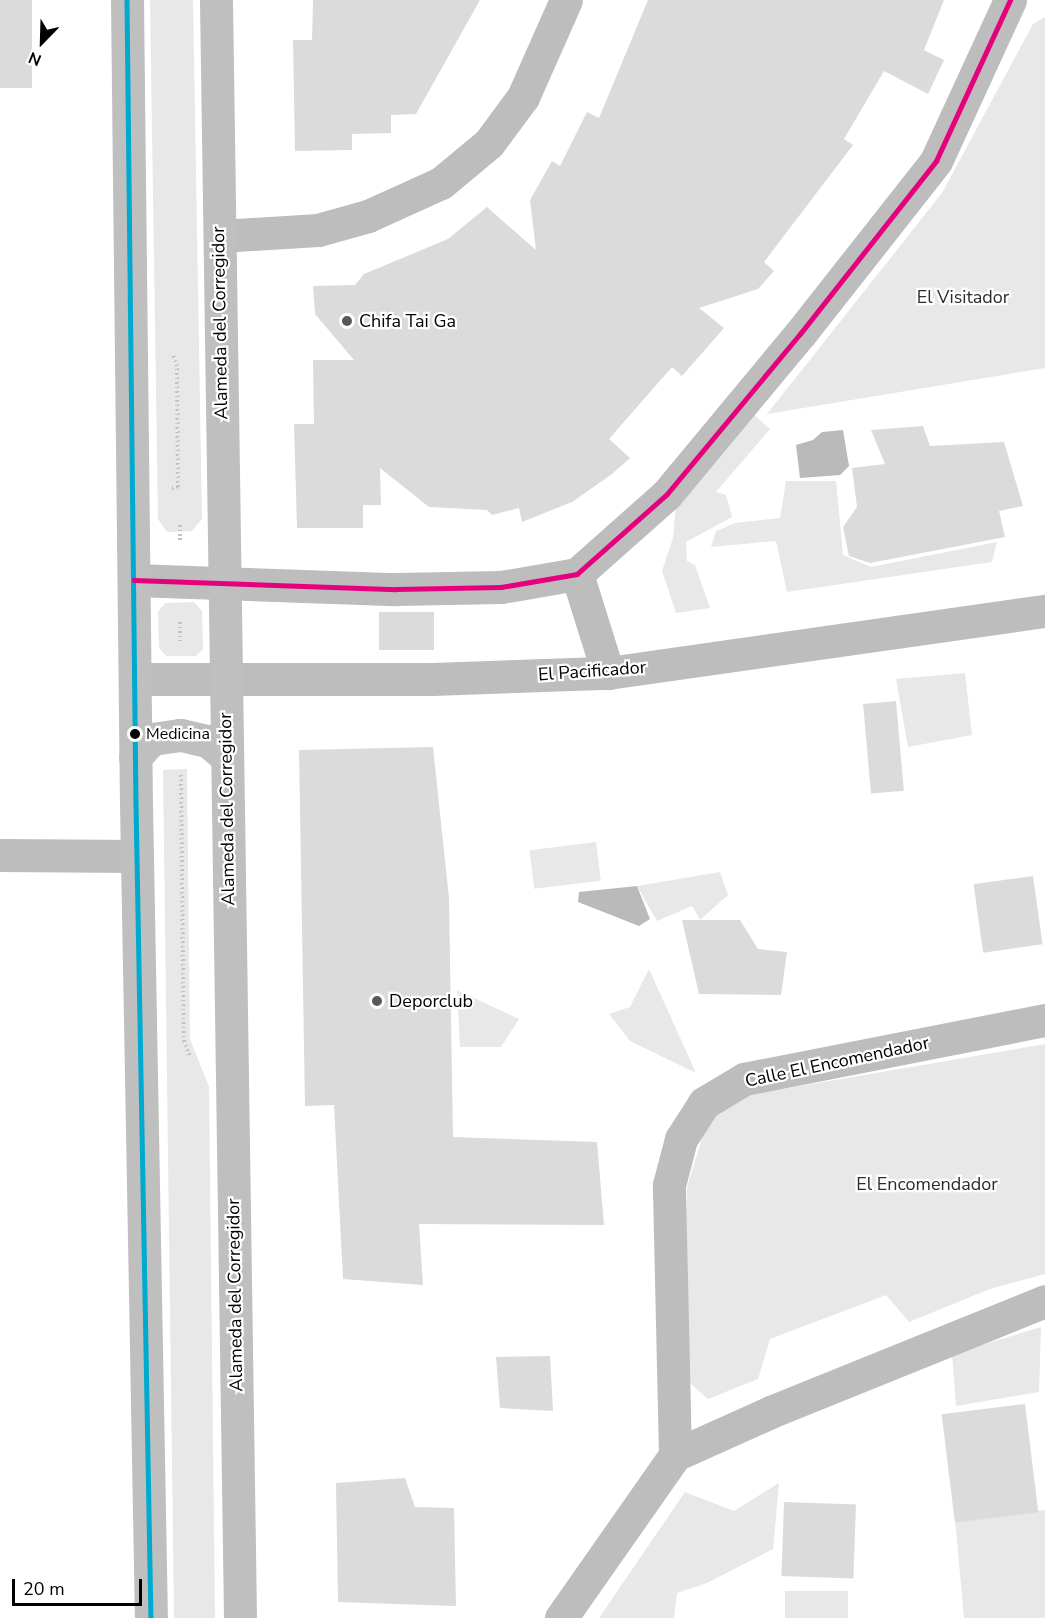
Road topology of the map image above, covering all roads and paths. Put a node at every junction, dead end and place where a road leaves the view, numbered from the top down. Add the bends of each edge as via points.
1 (127, 0) edge
2 (216, 0) edge
3 (566, 0) edge
4 (1010, 0) edge
5 (219, 237) junction
6 (578, 574) junction
7 (134, 580) junction
8 (223, 581) junction
9 (1045, 611) edge
10 (608, 673) junction
11 (135, 679) junction
12 (225, 679) junction
13 (225, 756) junction
14 (135, 757) junction
15 (0, 855) edge
16 (137, 856) junction
17 (1045, 1020) edge
18 (1045, 1301) edge
19 (675, 1455) junction
20 (150, 1618) edge
21 (240, 1618) edge
22 (561, 1618) edge

1 - 7 main road
2 - 5 main road, Alameda del Corregidor
3 - 5 street via 523,98 489,143 441,183 368,216 318,230
4 - 6 street via 936,161 668,494
5 - 8 main road, Alameda del Corregidor
6 - 8 street via 501,587 396,589
6 - 10 street
7 - 8 street
7 - 11 main road
8 - 12 main road, Alameda del Corregidor
9 - 10 street, El Pacificador
10 - 12 street, El Pacificador via 432,679
11 - 12 street, El Pacificador
11 - 14 main road
12 - 13 main road, Alameda del Corregidor
13 - 14 main road via 208,741 181,735 152,739
13 - 21 main road, Alameda del Corregidor
14 - 16 main road
15 - 16 street
16 - 20 main road
17 - 19 street, Calle El Encomendador via 744,1079 704,1103 681,1139 669,1185
18 - 19 street
19 - 22 street

